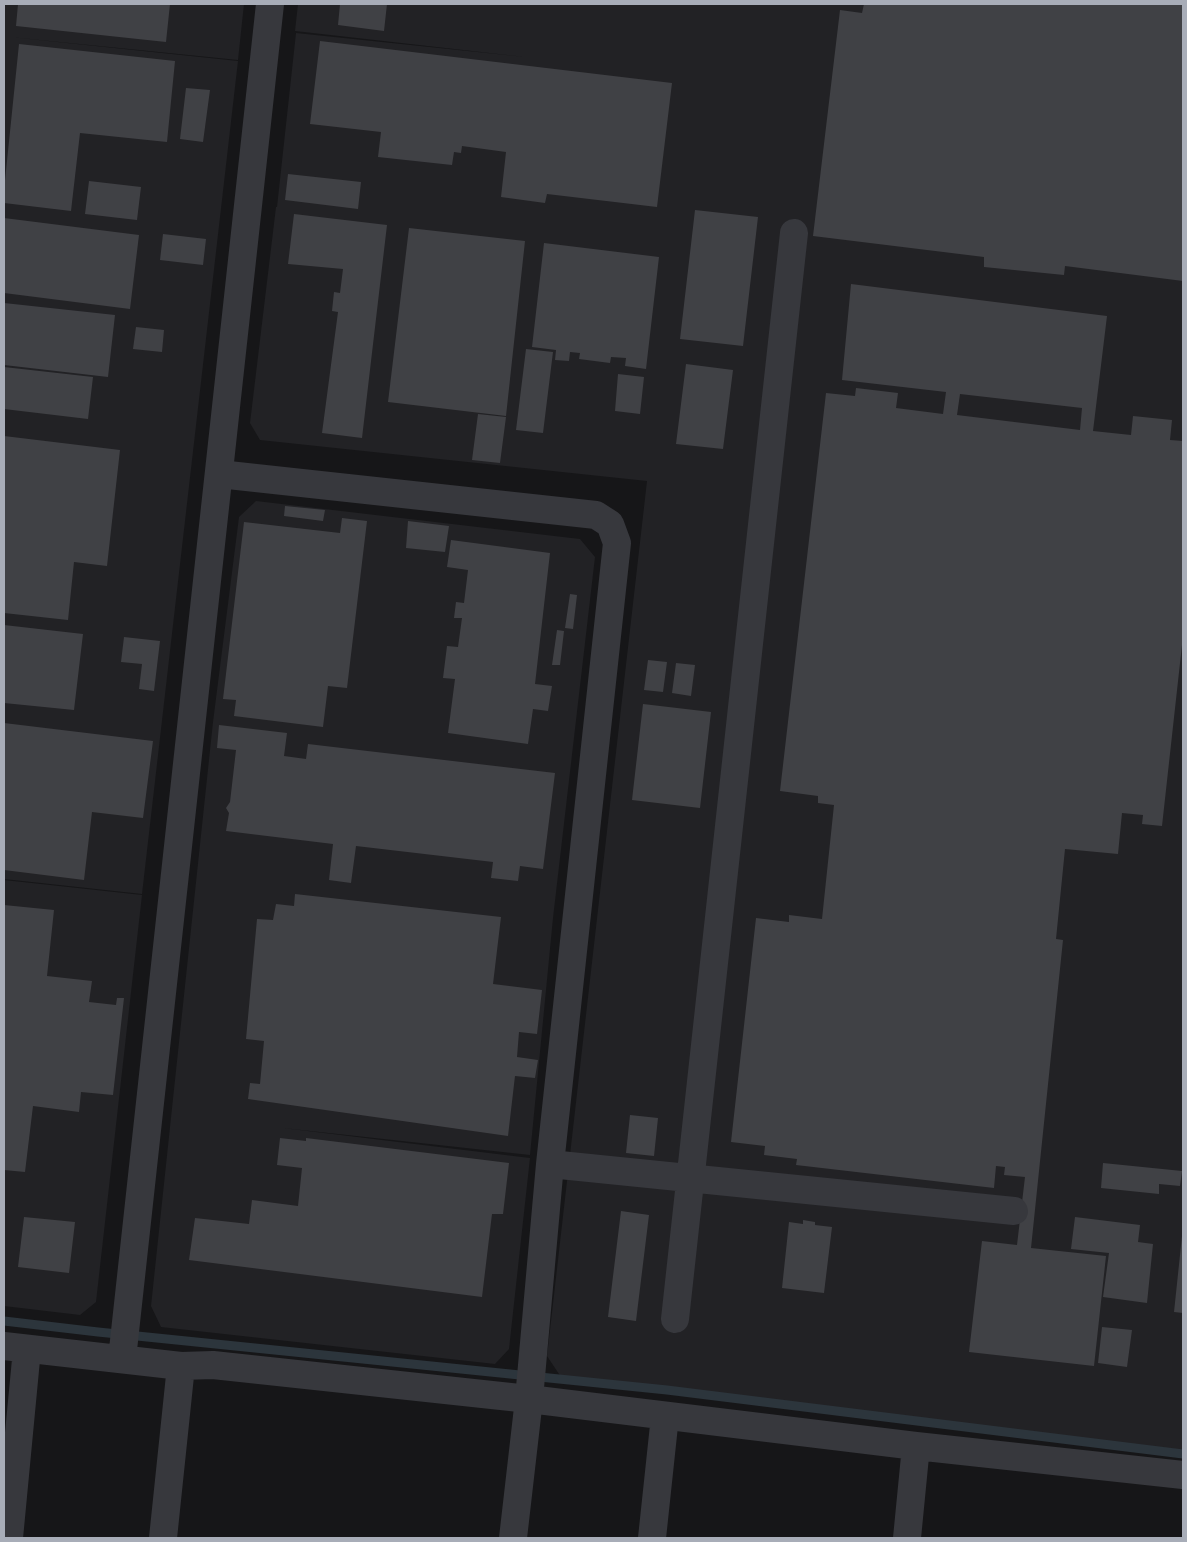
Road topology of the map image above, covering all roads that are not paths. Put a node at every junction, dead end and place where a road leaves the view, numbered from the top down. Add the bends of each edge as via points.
1 (270, 4) edge
2 (794, 233) dead end
3 (219, 474) junction
4 (550, 1164) junction
5 (691, 1179) junction
6 (1014, 1211) dead end
7 (675, 1319) dead end
8 (16, 1347) edge
9 (122, 1359) junction
10 (181, 1366) junction
11 (528, 1398) junction
12 (665, 1416) junction
13 (916, 1446) junction
14 (1183, 1475) edge
15 (9, 1538) edge
16 (163, 1538) edge
17 (513, 1538) edge
18 (652, 1538) edge
19 (907, 1538) edge

1 - 3 street
2 - 5 street
3 - 4 street via 596,515 610,524 617,544
3 - 9 street
4 - 5 street
4 - 11 street
5 - 6 street
5 - 7 street
8 - 9 street
8 - 15 street
9 - 10 street
10 - 11 street via 213,1365
10 - 16 street
11 - 12 street
11 - 17 street
12 - 13 street
12 - 18 street
13 - 14 street
13 - 19 street

